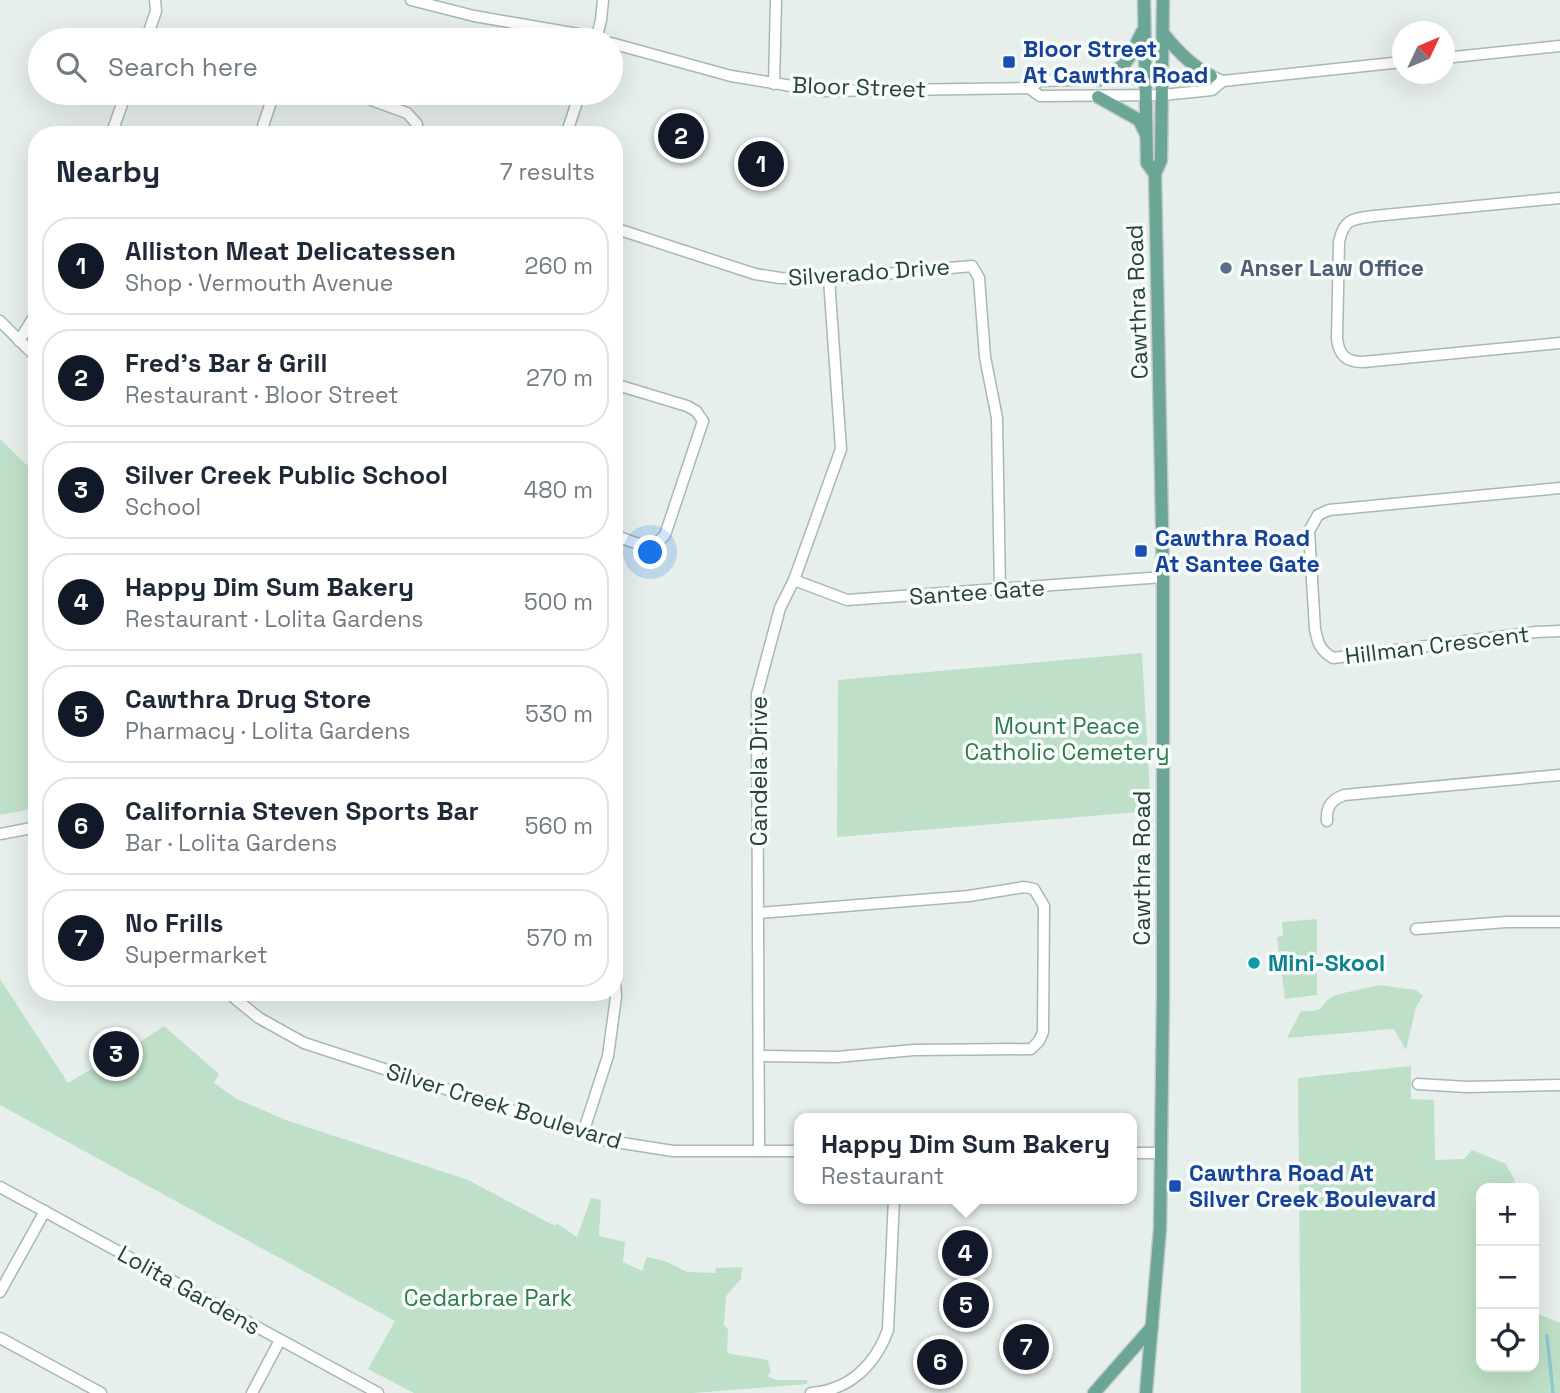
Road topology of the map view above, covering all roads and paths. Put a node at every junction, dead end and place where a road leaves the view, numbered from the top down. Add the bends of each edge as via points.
1 (156, 0) edge
2 (411, 0) edge
3 (603, 0) edge
4 (776, 0) edge
5 (1144, 0) edge
6 (1163, 0) edge
7 (150, 28) edge
8 (536, 28) edge
9 (599, 28) edge
10 (1144, 29) junction
11 (1163, 33) junction
12 (623, 46) edge
13 (1560, 46) edge
14 (1455, 57) edge
15 (1392, 63) edge
16 (1164, 78) junction
17 (1146, 79) junction
18 (1217, 79) junction
19 (1100, 80) junction
20 (774, 85) junction
21 (1029, 88) junction
22 (1146, 95) junction
23 (1163, 95) junction
24 (1097, 97) junction
25 (122, 105) edge
26 (270, 105) edge
27 (385, 105) edge
28 (576, 105) edge
29 (114, 126) edge
30 (263, 126) edge
31 (417, 126) edge
32 (569, 126) edge
33 (1146, 134) junction
34 (1155, 174) junction
35 (1560, 198) edge
36 (623, 231) edge
37 (830, 279) junction
38 (0, 321) edge
39 (28, 326) edge
40 (19, 341) junction
41 (1560, 343) edge
42 (28, 350) edge
43 (623, 387) edge
44 (1560, 488) edge
45 (623, 538) edge
46 (1163, 577) junction
47 (794, 580) junction
48 (1000, 590) junction
49 (1560, 631) edge
50 (1560, 775) edge
51 (1327, 821) dead end
52 (28, 829) edge
53 (0, 834) edge
54 (759, 913) junction
55 (1560, 922) edge
56 (1416, 929) dead end
57 (238, 1001) edge
58 (615, 1001) edge
59 (759, 1056) junction
60 (1418, 1084) dead end
61 (1560, 1085) edge
62 (583, 1133) junction
63 (759, 1151) junction
64 (794, 1151) edge
65 (1137, 1153) edge
66 (1160, 1153) junction
67 (0, 1187) edge
68 (894, 1204) edge
69 (46, 1211) junction
70 (0, 1292) edge
71 (1152, 1327) junction
72 (0, 1338) edge
73 (280, 1340) junction
74 (101, 1393) edge
75 (253, 1393) edge
76 (378, 1393) edge
77 (811, 1393) edge
78 (1094, 1393) edge
79 (1146, 1393) edge

1 - 7 street
2 - 8 street
3 - 9 street
4 - 20 street
5 - 10 main road, Cawthra Road
6 - 11 main road, Cawthra Road
10 - 17 main road, Cawthra Road
10 - 19 main road via 1125,65
11 - 16 main road, Cawthra Road
11 - 18 main road via 1198,69
12 - 20 street, Bloor Street
13 - 14 street
15 - 18 street, Bloor Street
16 - 17 street, Bloor Street
16 - 18 street, Bloor Street
16 - 23 main road, Cawthra Road
17 - 19 street, Bloor Street
17 - 22 main road, Cawthra Road
18 - 23 street, Bloor Street via 1212,90
19 - 21 street, Bloor Street via 1040,81
20 - 21 street, Bloor Street via 822,91
21 - 24 street, Bloor Street via 1040,96
22 - 23 street, Bloor Street
22 - 24 street, Bloor Street
22 - 33 main road, Cawthra Road
23 - 34 main road, Cawthra Road via 1161,160
24 - 33 main road via 1139,120
25 - 29 street
26 - 30 street
27 - 31 street via 407,113
28 - 32 street
33 - 34 main road, Cawthra Road via 1147,163
34 - 46 main road, Cawthra Road
35 - 41 street via 1353,219 1341,230 1339,242 1337,339 1338,351 1352,362
36 - 37 street, Silverado Drive via 755,274
37 - 47 street, Candela Drive via 841,449
37 - 48 street, Silverado Drive via 957,266 972,266 979,278 985,357 997,418
38 - 40 street
39 - 40 street
40 - 42 street
43 - 45 street via 687,406 702,421 666,535 649,546
44 - 49 street, Hillman Crescent via 1329,510 1318,514 1310,531 1315,629 1318,643 1334,658
46 - 48 street, Santee Gate
46 - 66 main road, Cawthra Road
47 - 48 street, Santee Gate via 847,600
47 - 54 street, Candela Drive via 780,608 757,694
50 - 51 street via 1344,795 1329,805
52 - 53 street
54 - 59 street, Candela Drive
54 - 59 street via 969,896 1024,887 1034,890 1044,906 1043,1032 1031,1049
55 - 56 street
57 - 62 street, Silver Creek Boulevard via 304,1042
58 - 62 street via 608,1056
59 - 63 street, Candela Drive
60 - 61 street
62 - 63 street, Silver Creek Boulevard via 673,1151
63 - 64 street, Silver Creek Boulevard
65 - 66 street
66 - 71 main road, Cawthra Road
67 - 69 street, Lolita Gardens
68 - 77 street via 888,1330 883,1343 872,1363 851,1381
69 - 70 street
69 - 73 street, Lolita Gardens
71 - 78 main road
71 - 79 main road, Cawthra Road
72 - 74 street
73 - 75 street
73 - 76 street, Lolita Gardens

